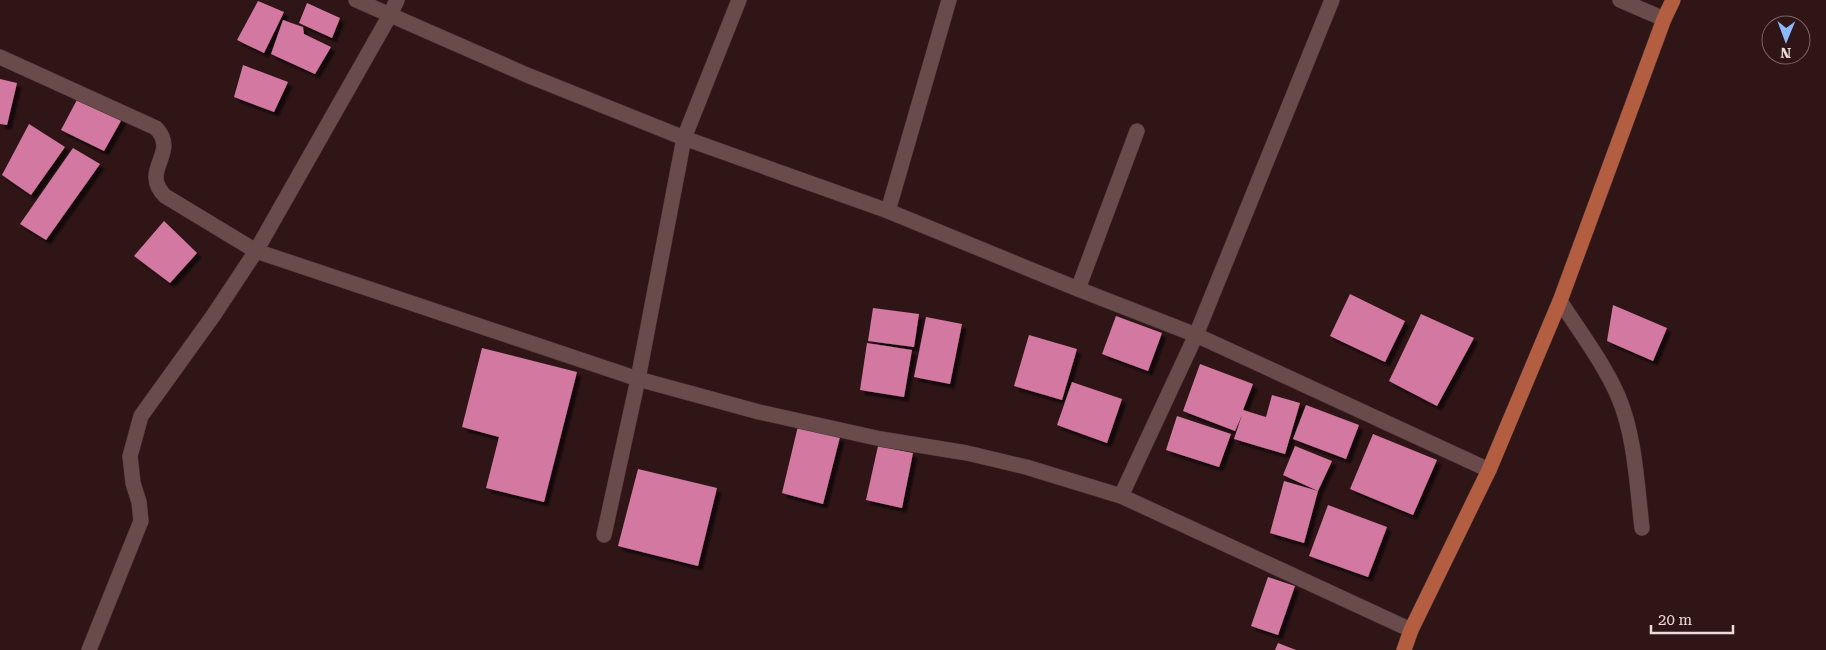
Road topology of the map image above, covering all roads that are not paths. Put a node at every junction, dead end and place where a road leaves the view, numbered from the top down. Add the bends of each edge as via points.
1 (356, 0) edge
2 (397, 0) edge
3 (740, 0) edge
4 (949, 0) edge
5 (1332, 0) edge
6 (1620, 0) edge
7 (1673, 0) edge
8 (390, 15) junction
9 (1664, 19) junction
10 (0, 57) edge
11 (1137, 131) dead end
12 (684, 138) junction
13 (888, 211) junction
14 (256, 251) junction
15 (1078, 289) junction
16 (1560, 301) junction
17 (1196, 335) junction
18 (638, 379) junction
19 (1489, 470) junction
20 (1121, 496) junction
21 (1642, 528) dead end
22 (604, 535) dead end
23 (1411, 630) junction
24 (89, 650) edge
25 (1404, 650) edge

1 - 8 street
2 - 8 street
3 - 12 street
4 - 13 street
5 - 17 street
6 - 9 street
7 - 9 main road
8 - 12 street
8 - 14 street
9 - 16 main road
10 - 14 street via 156,128 164,148 155,179 159,190
11 - 15 street
12 - 13 street
12 - 18 street
13 - 15 street
14 - 18 street
14 - 24 street via 141,416 130,456 141,522
15 - 17 street
16 - 19 main road
16 - 21 street via 1607,373 1619,398 1633,458
17 - 19 street
17 - 20 street
18 - 20 street via 759,412 1026,467
18 - 22 street
19 - 23 main road
20 - 23 street
23 - 25 main road

